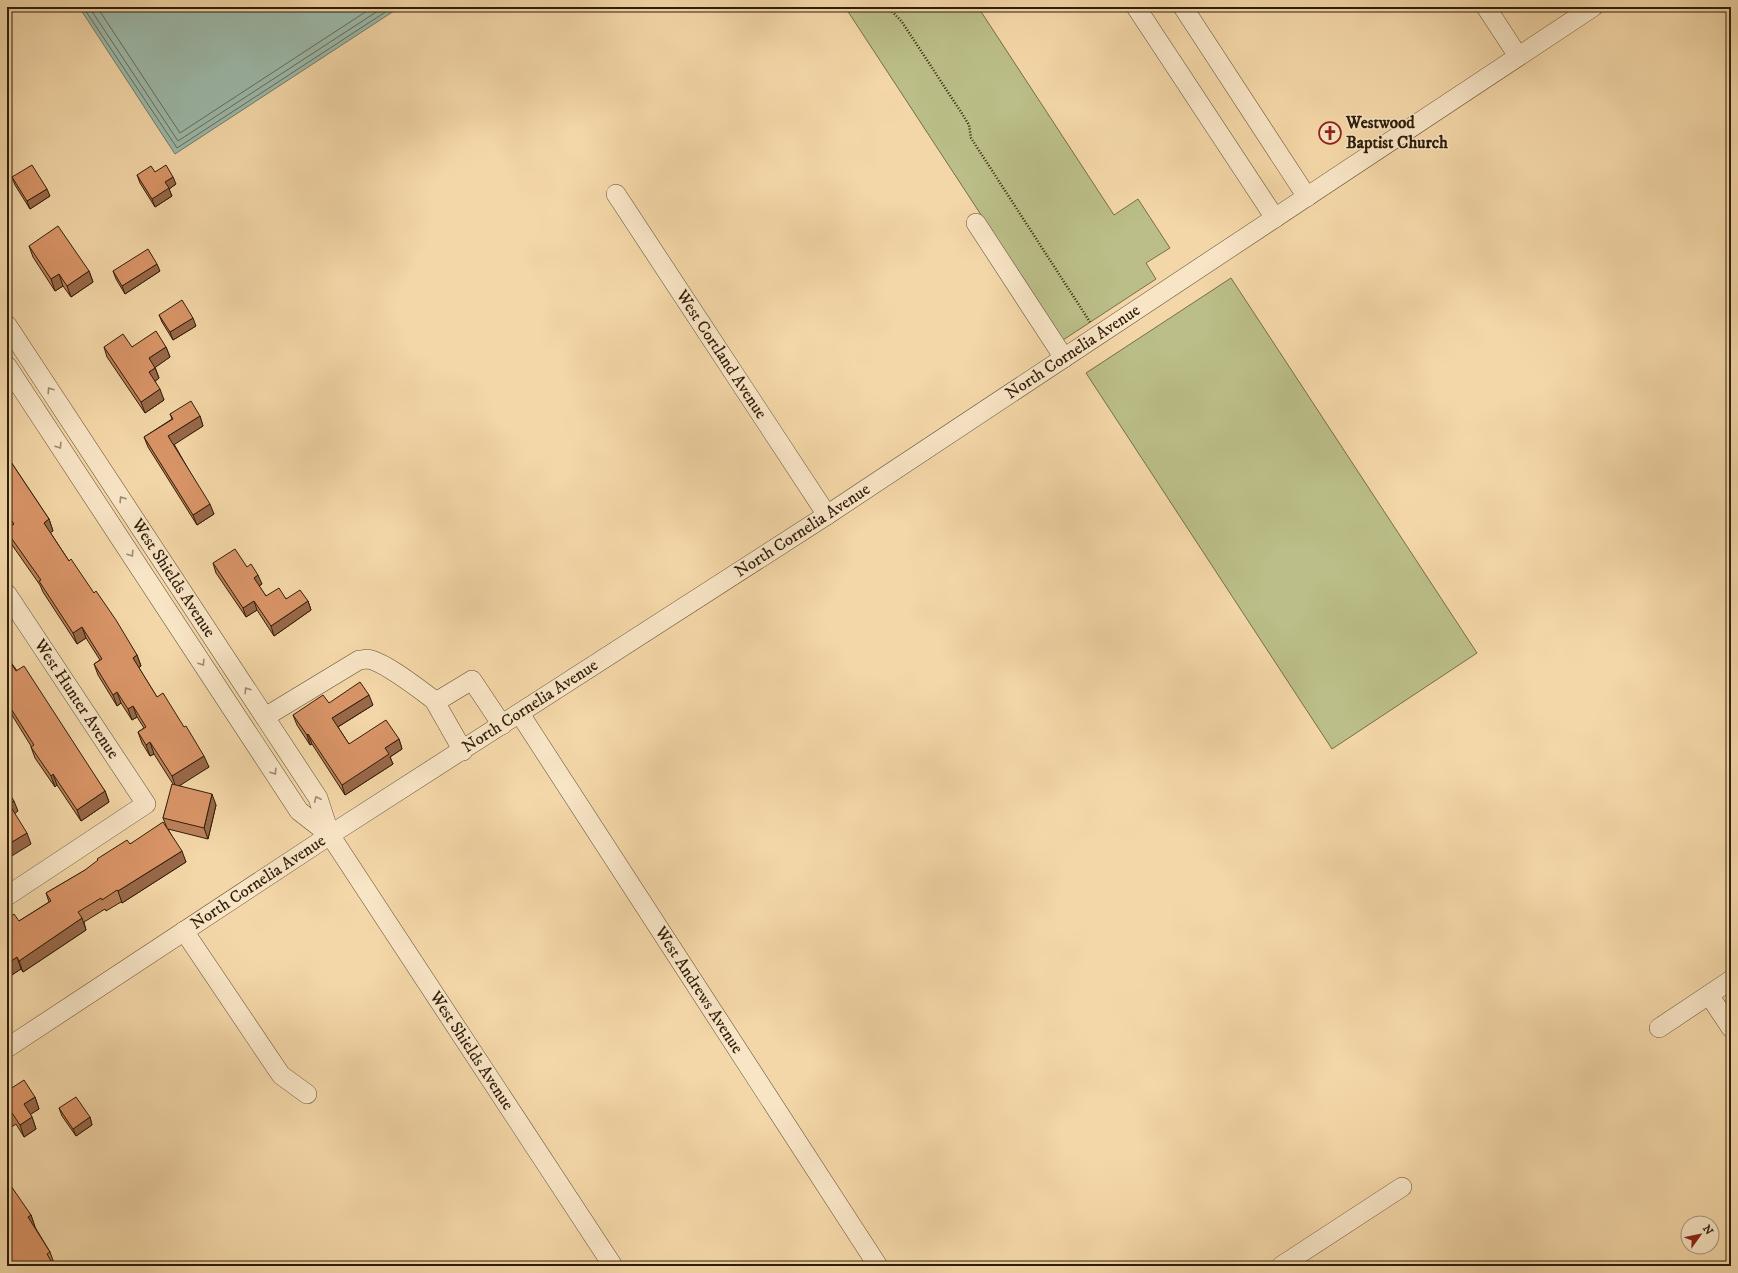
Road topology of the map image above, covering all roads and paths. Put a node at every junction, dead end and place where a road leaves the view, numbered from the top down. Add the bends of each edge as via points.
1 (888, 7) edge
2 (1136, 7) edge
3 (1183, 7) edge
4 (1486, 7) edge
5 (1593, 7) edge
6 (1518, 56) junction
7 (616, 194) dead end
8 (1306, 197) junction
9 (1275, 218) junction
10 (976, 223) dead end
11 (7, 325) edge
12 (1099, 336) junction
13 (1064, 358) junction
14 (7, 366) edge
15 (827, 515) junction
16 (7, 594) edge
17 (434, 700) junction
18 (520, 714) junction
19 (265, 717) junction
20 (502, 726) junction
21 (463, 750) junction
22 (330, 835) junction
23 (7, 896) edge
24 (184, 931) junction
25 (1731, 980) edge
26 (1709, 995) junction
27 (1659, 1028) dead end
28 (1731, 1028) edge
29 (7, 1048) edge
30 (307, 1094) dead end
31 (1402, 1187) dead end
32 (613, 1266) edge
33 (878, 1266) edge
34 (1281, 1266) edge

1 - 12 path via 902,22 961,112 969,126 971,138
2 - 9 street
3 - 8 street
4 - 6 street
5 - 6 street, North Cornelia Avenue
6 - 8 street, North Cornelia Avenue
7 - 15 street, West Cortland Avenue
8 - 9 street, North Cornelia Avenue
9 - 12 street, North Cornelia Avenue
10 - 13 street
19 -> 11 street, West Shields Avenue
12 - 13 street, North Cornelia Avenue
13 - 15 street, North Cornelia Avenue
14 -> 22 street, West Shields Avenue via 299,811
15 - 18 street, North Cornelia Avenue
16 - 23 street, West Hunter Avenue via 146,804
17 - 19 street via 400,676 366,659 359,660
17 - 20 street via 440,700 472,680
17 - 21 street
18 - 20 street, North Cornelia Avenue
18 - 33 street, West Andrews Avenue
22 -> 19 street, West Shields Avenue via 318,798
20 - 21 street, North Cornelia Avenue
21 - 22 street, North Cornelia Avenue
22 - 24 street, North Cornelia Avenue
22 - 32 street, West Shields Avenue
24 - 29 street, North Cornelia Avenue
24 - 30 street via 281,1075
25 - 26 street
26 - 27 street
26 - 28 street
31 - 34 street

